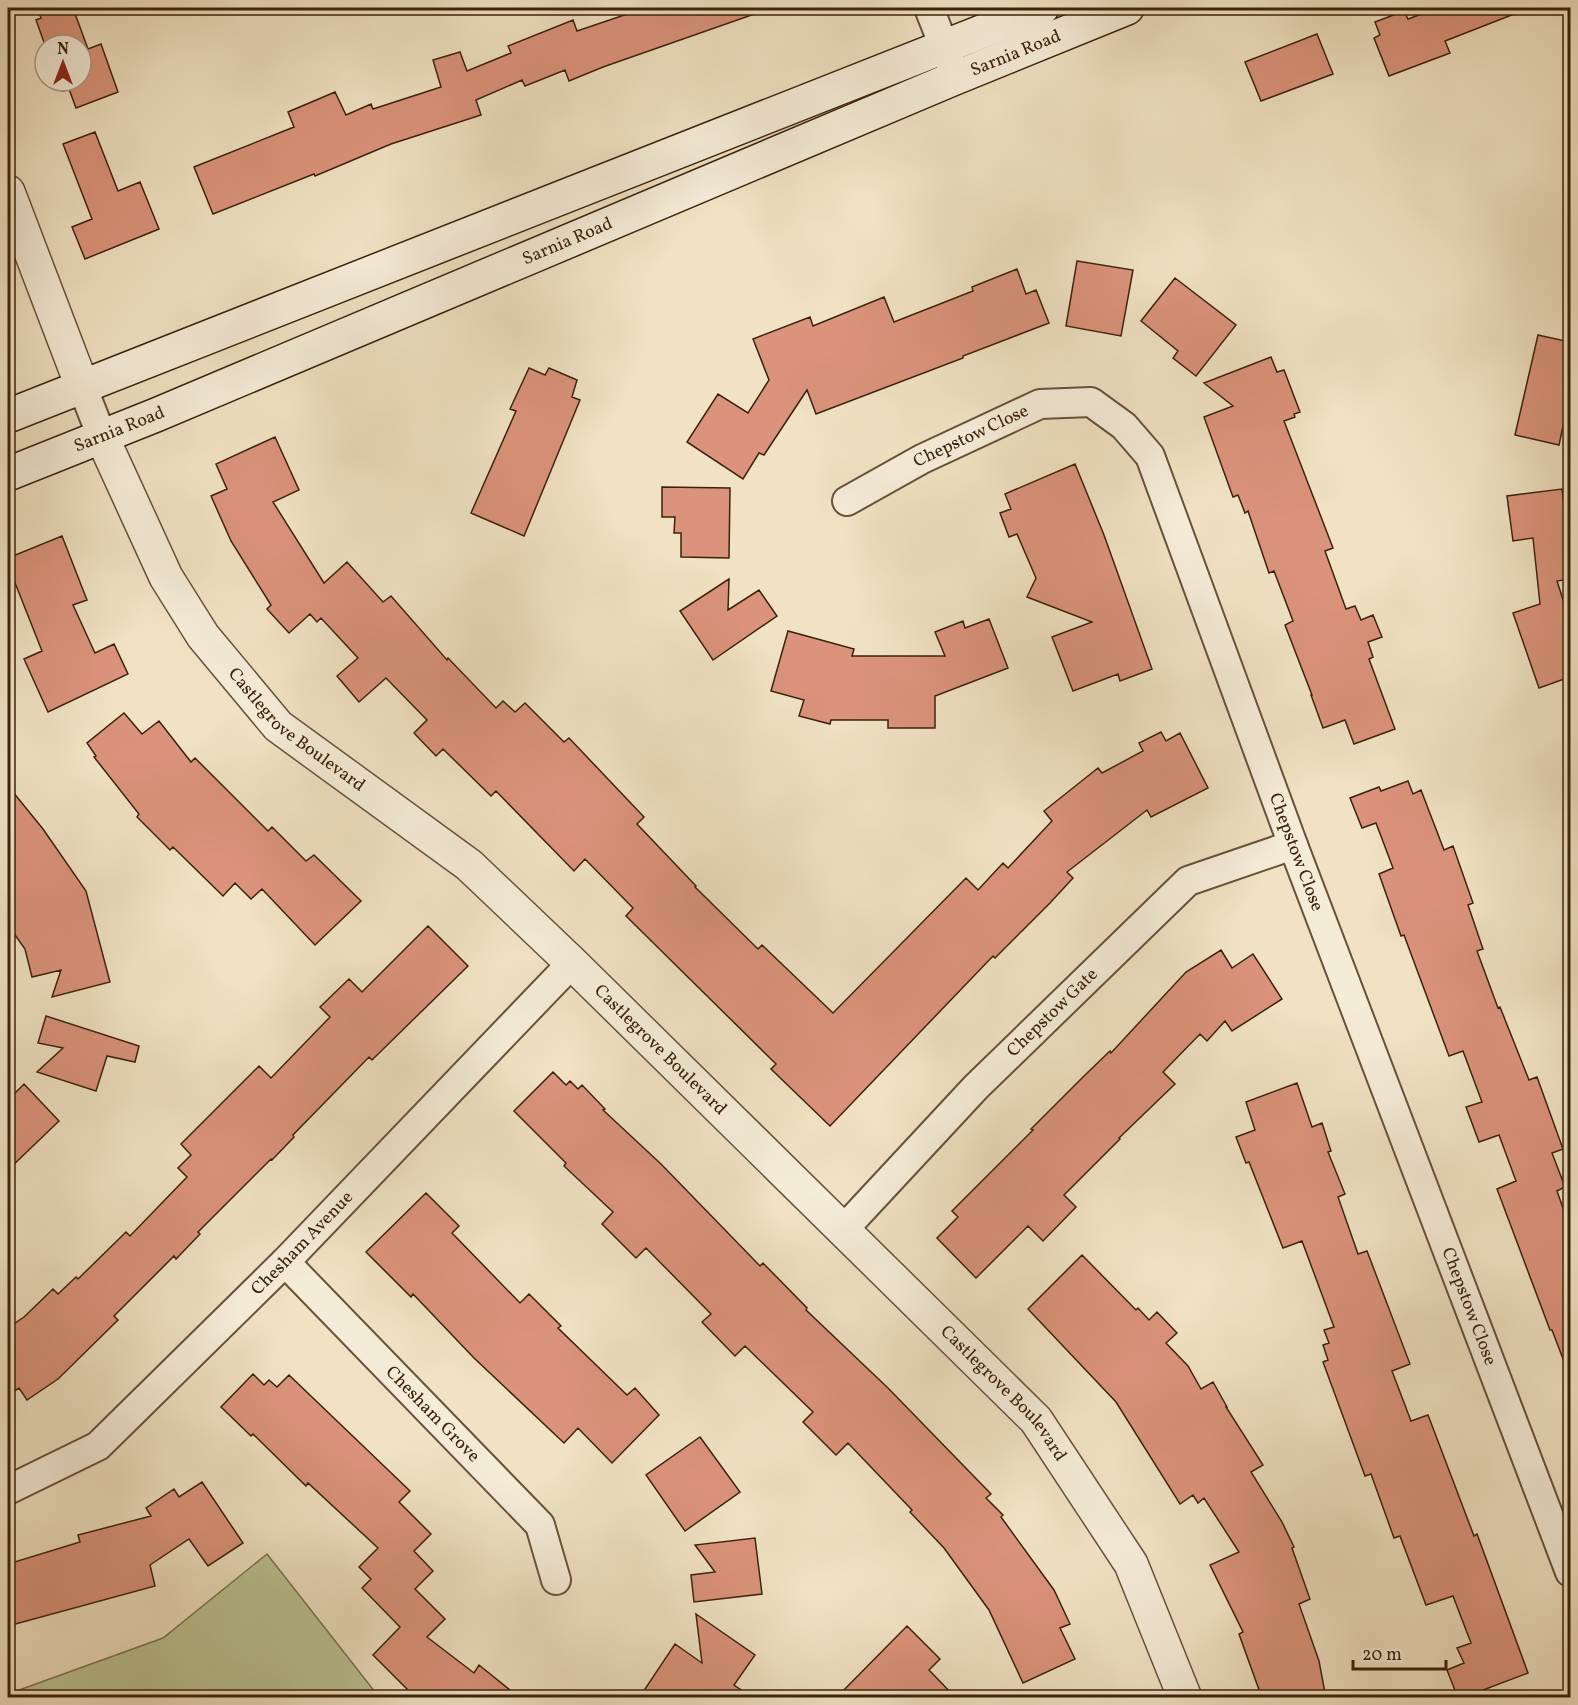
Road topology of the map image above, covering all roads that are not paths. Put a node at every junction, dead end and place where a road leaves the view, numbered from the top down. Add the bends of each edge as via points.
1 (929, 8) edge
2 (1042, 8) edge
3 (1127, 8) edge
4 (944, 48) junction
5 (956, 78) junction
6 (8, 192) edge
7 (82, 386) junction
8 (8, 416) edge
9 (102, 438) junction
10 (8, 474) edge
11 (847, 501) dead end
12 (1293, 845) junction
13 (572, 963) junction
14 (843, 1230) junction
15 (285, 1262) junction
16 (8, 1490) edge
17 (1570, 1572) edge
18 (556, 1580) dead end
19 (1185, 1698) edge

1 - 4 street
2 - 4 main road, Sarnia Road
3 - 5 main road, Sarnia Road
4 - 5 street
4 - 7 main road, Sarnia Road
5 - 9 main road, Sarnia Road
6 - 7 main road
7 - 8 main road, Sarnia Road
7 - 9 street
9 - 10 main road, Sarnia Road
9 - 13 main road, Castlegrove Boulevard via 166,577 203,636 278,726 469,865
11 - 12 street, Chepstow Close via 922,459 1040,404 1091,402 1124,426 1150,456
12 - 14 street, Chepstow Gate via 1188,881 976,1088
12 - 17 street, Chepstow Close
13 - 14 main road, Castlegrove Boulevard
13 - 15 street, Chesham Avenue
14 - 19 main road, Castlegrove Boulevard via 1036,1420 1131,1564
15 - 16 street, Chesham Avenue via 98,1446
15 - 18 street, Chesham Grove via 540,1525

